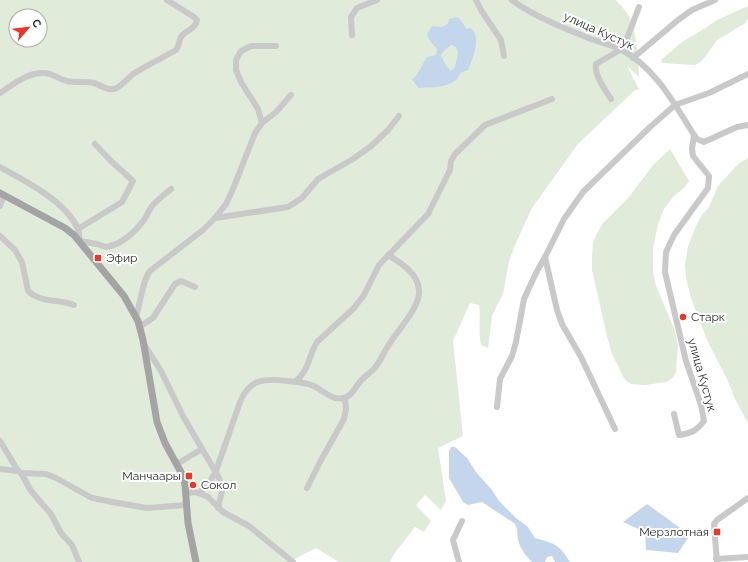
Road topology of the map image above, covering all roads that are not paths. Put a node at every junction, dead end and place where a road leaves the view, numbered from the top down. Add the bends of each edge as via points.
1 (167, 0) edge
2 (377, 0) edge
3 (476, 0) edge
4 (512, 0) edge
5 (715, 0) edge
6 (639, 7) dead end
7 (352, 35) dead end
8 (276, 46) dead end
9 (620, 50) junction
10 (504, 56) dead end
11 (633, 58) junction
12 (748, 74) edge
13 (0, 93) edge
14 (291, 96) dead end
15 (552, 99) dead end
16 (611, 99) dead end
17 (675, 105) junction
18 (399, 116) dead end
19 (262, 123) junction
20 (748, 125) edge
21 (694, 135) junction
22 (95, 144) dead end
23 (0, 167) edge
24 (171, 189) dead end
25 (2, 194) edge
26 (0, 206) edge
27 (215, 218) junction
28 (78, 229) junction
29 (0, 236) edge
30 (80, 241) junction
31 (388, 255) junction
32 (545, 257) junction
33 (195, 287) dead end
34 (74, 305) dead end
35 (136, 317) junction
36 (139, 327) junction
37 (143, 340) junction
38 (295, 382) junction
39 (345, 398) junction
40 (497, 407) dead end
41 (674, 414) dead end
42 (615, 429) dead end
43 (0, 441) edge
44 (202, 448) junction
45 (177, 464) junction
46 (0, 469) edge
47 (20, 472) junction
48 (216, 472) junction
49 (307, 488) dead end
50 (199, 492) junction
51 (186, 494) junction
52 (748, 498) edge
53 (186, 505) junction
54 (218, 508) junction
55 (462, 521) dead end
56 (748, 557) edge
57 (717, 561) edge
58 (80, 562) edge
59 (196, 562) edge
60 (293, 562) edge
61 (459, 562) edge

1 - 13 street via 194,17 197,20 196,25 181,38 176,50 134,74 114,90 99,84 66,81 42,73 32,74
2 - 7 street via 357,8 352,17
3 - 10 street via 501,40
4 - 9 street, улица Кустук via 570,30
5 - 11 street via 692,10
6 - 9 street
8 - 19 street via 251,46 241,52 236,60 236,70 258,109
9 - 11 street, улица Кустук
9 - 16 street via 595,67
11 - 17 street, улица Кустук via 660,82
12 - 17 street
14 - 19 street
15 - 31 street via 485,125 471,137 451,161 450,170 428,214
17 - 21 street, улица Кустук
17 - 32 street via 583,192 564,219
18 - 27 street via 370,147 318,178 302,198 288,207
19 - 27 street via 255,133 228,199
20 - 21 street via 736,127 704,142
21 - 41 street, улица Кустук via 693,156 709,176 708,188 674,235 666,252 665,272 686,361 704,421 691,433 679,435
22 - 28 street via 133,181 122,202
23 - 28 street via 60,205
24 - 30 street via 160,197 125,239 106,247
25 - 26 street
25 - 30 main road via 65,228
27 - 35 street via 146,275
28 - 30 street
29 - 34 street via 22,262 28,292 41,300
30 - 35 main road via 124,296
31 - 38 street via 379,265 364,295 354,308 317,342 306,370
31 - 39 street via 409,270 418,285 419,295 410,314 379,362
32 - 40 street via 524,299 512,356 500,379
32 - 42 street via 562,324 581,357
33 - 36 street via 181,281 175,284 153,318
35 - 36 main road
36 - 37 main road
37 - 44 street
37 - 45 main road via 157,422
38 - 39 street via 313,386 333,398
38 - 48 street via 266,380 247,389 240,402
39 - 49 street via 344,419
43 - 47 street
44 - 45 street
44 - 48 street
45 - 51 main road via 183,476
46 - 47 street
47 - 53 street via 46,474 92,498 152,508
47 - 58 street via 31,491 51,514 61,534 72,545
48 - 50 street
48 - 54 street via 222,491
50 - 51 street
50 - 54 street
51 - 53 main road
52 - 57 street via 714,524
53 - 59 main road
54 - 60 street via 249,526
55 - 61 street via 454,540
56 - 57 street

